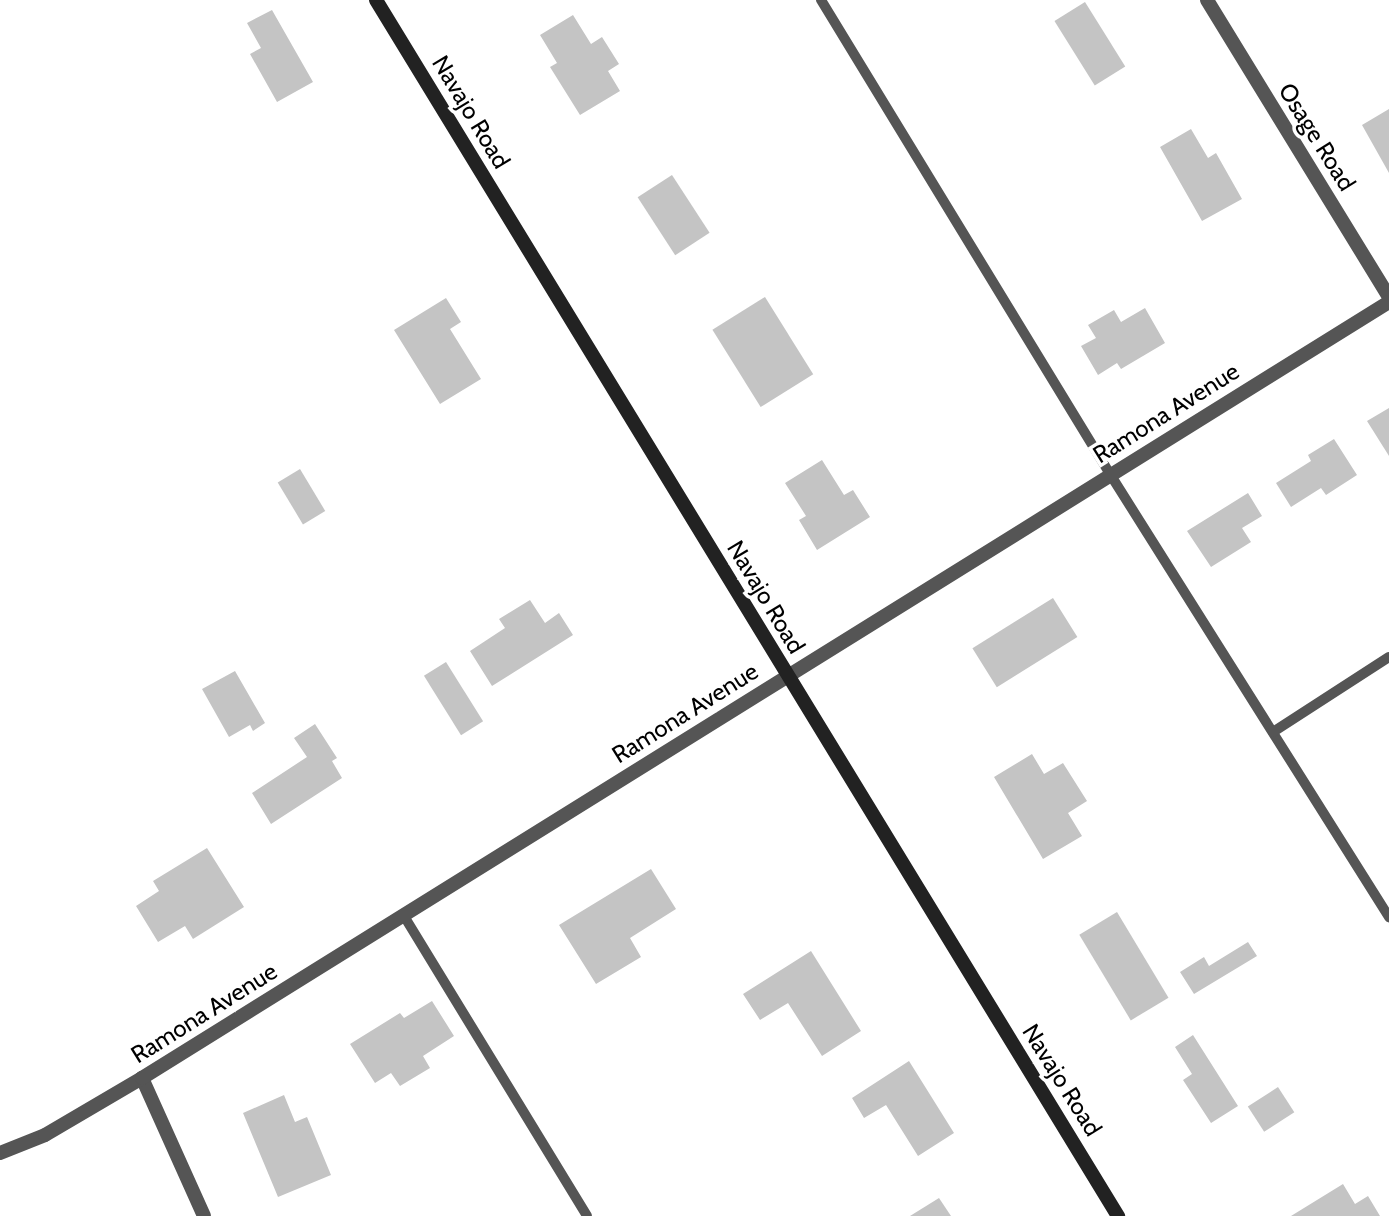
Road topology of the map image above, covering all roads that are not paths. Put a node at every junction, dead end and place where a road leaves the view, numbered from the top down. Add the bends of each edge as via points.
1 (376, 0) edge
2 (821, 0) edge
3 (1207, 0) edge
4 (1389, 299) edge
5 (1110, 474) junction
6 (1389, 657) edge
7 (788, 676) junction
8 (1273, 732) junction
9 (404, 916) junction
10 (1389, 917) edge
11 (142, 1078) junction
12 (0, 1153) edge
13 (204, 1216) edge
14 (587, 1216) edge
15 (1118, 1216) edge

1 - 7 main road, Navajo Road
2 - 5 lane
3 - 4 street, Osage Road
4 - 5 street, Ramona Avenue
5 - 7 street, Ramona Avenue
5 - 8 lane
6 - 8 lane
7 - 9 street, Ramona Avenue
7 - 15 main road, Navajo Road
8 - 10 lane
9 - 11 street, Ramona Avenue
9 - 14 lane
11 - 12 street, Ramona Avenue via 45,1135
11 - 13 street

